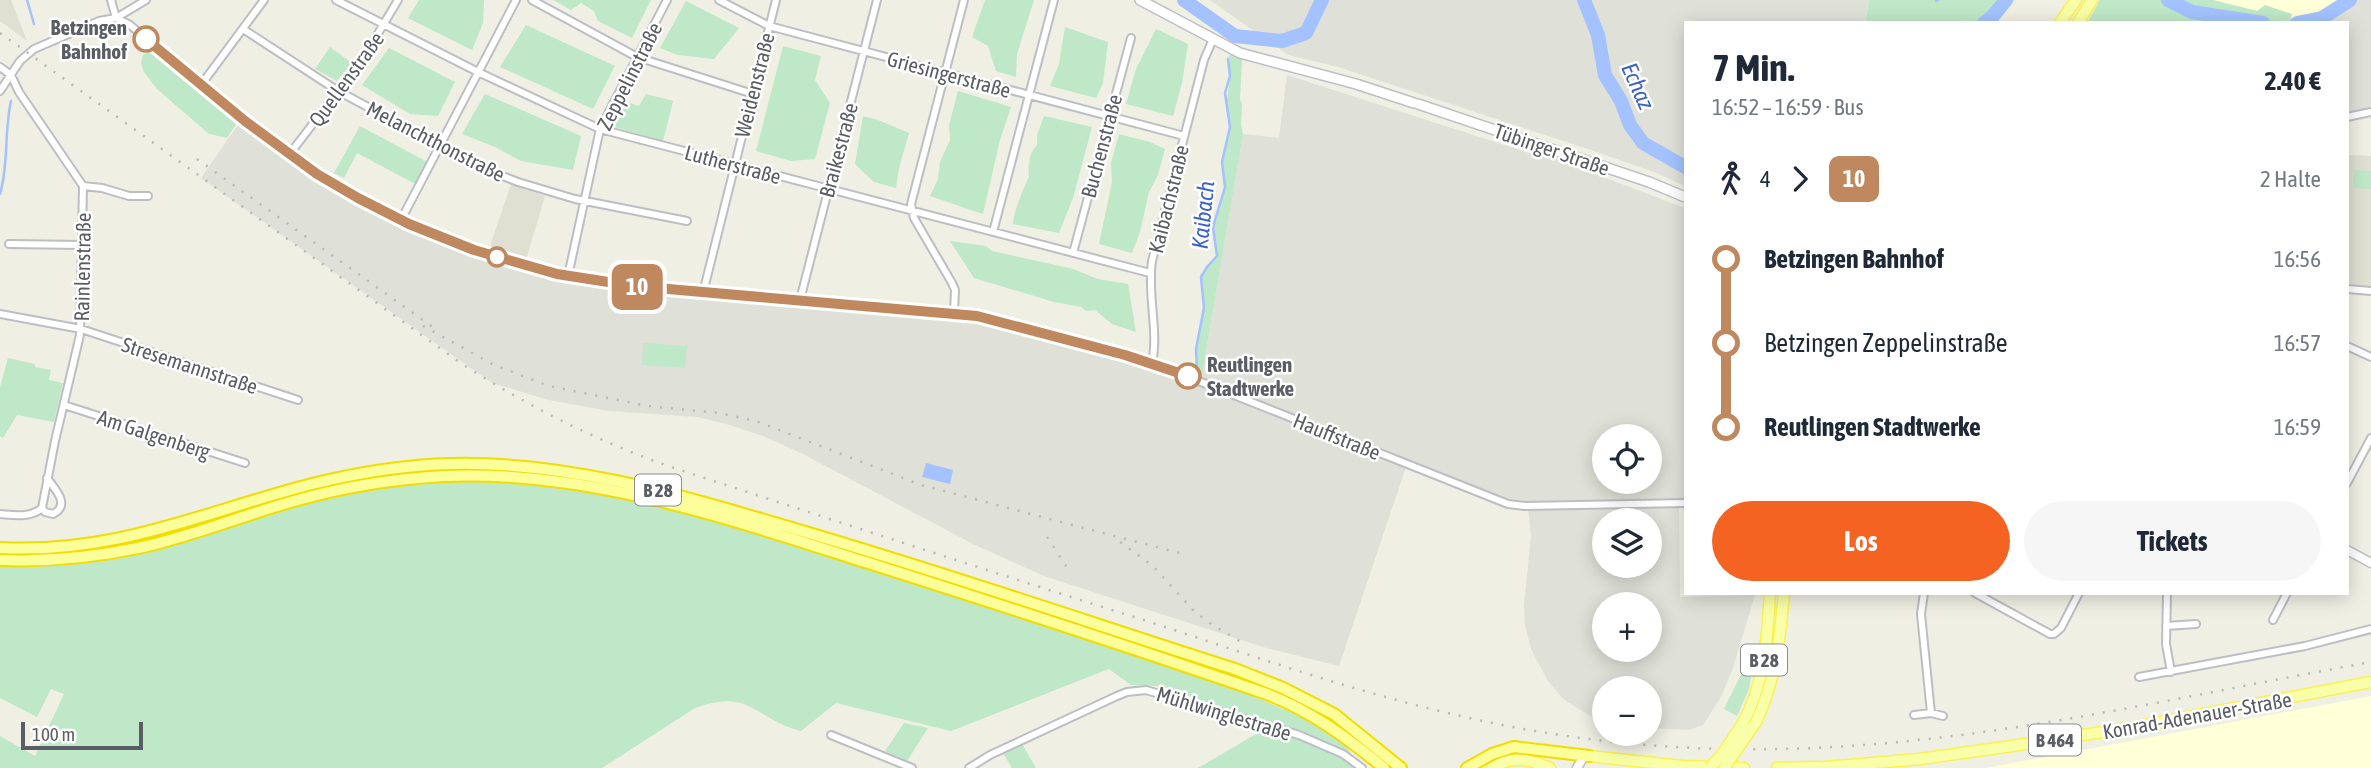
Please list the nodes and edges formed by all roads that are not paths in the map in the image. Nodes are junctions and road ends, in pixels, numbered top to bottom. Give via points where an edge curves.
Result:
1 (111, 0) edge
2 (146, 0) edge
3 (264, 0) edge
4 (337, 0) edge
5 (398, 0) edge
6 (516, 0) edge
7 (531, 0) edge
8 (667, 0) edge
9 (719, 0) edge
10 (776, 0) edge
11 (877, 0) edge
12 (964, 0) edge
13 (1054, 0) edge
14 (1140, 0) edge
15 (2076, 0) edge
16 (2092, 0) edge
17 (117, 18) junction
18 (2061, 21) edge
19 (2079, 21) edge
20 (385, 24) junction
21 (769, 26) junction
22 (243, 29) junction
23 (1131, 38) dead end
24 (1213, 39) junction
25 (863, 52) junction
26 (637, 57) junction
27 (0, 67) edge
28 (478, 72) junction
29 (944, 73) junction
30 (11, 75) junction
31 (201, 85) junction
32 (0, 91) edge
33 (338, 92) junction
34 (752, 94) junction
35 (1029, 95) junction
36 (2371, 112) edge
37 (1109, 116) junction
38 (2349, 117) edge
39 (600, 129) junction
40 (1184, 136) junction
41 (440, 146) junction
42 (289, 155) junction
43 (735, 164) junction
44 (83, 186) junction
45 (828, 189) junction
46 (148, 197) dead end
47 (1684, 197) edge
48 (584, 201) junction
49 (911, 211) junction
50 (401, 220) junction
51 (687, 221) dead end
52 (993, 232) junction
53 (9, 244) dead end
54 (82, 245) junction
55 (1073, 253) junction
56 (1150, 273) junction
57 (568, 276) junction
58 (2349, 289) edge
59 (2371, 291) edge
60 (703, 293) junction
61 (800, 300) junction
62 (0, 314) edge
63 (954, 314) junction
64 (81, 329) junction
65 (2349, 347) edge
66 (2371, 357) edge
67 (1152, 363) junction
68 (298, 400) dead end
69 (64, 404) junction
70 (2371, 439) edge
71 (245, 463) dead end
72 (47, 478) junction
73 (2349, 479) edge
74 (1684, 503) edge
75 (42, 508) junction
76 (0, 514) edge
77 (0, 548) edge
78 (2349, 551) edge
79 (0, 560) edge
80 (2371, 563) edge
81 (1770, 595) edge
82 (1784, 595) edge
83 (1924, 595) edge
84 (1979, 595) edge
85 (2078, 595) edge
86 (2167, 595) edge
87 (2286, 595) edge
88 (2273, 620) dead end
89 (2196, 624) dead end
90 (2166, 626) junction
91 (2371, 629) edge
92 (2171, 672) junction
93 (2139, 677) dead end
94 (2371, 682) edge
95 (1931, 713) junction
96 (1914, 715) dead end
97 (1943, 716) dead end
98 (831, 735) dead end
99 (1586, 756) junction
100 (1387, 764) edge
101 (912, 768) edge
102 (969, 768) edge
103 (1362, 768) edge
104 (1401, 768) edge
105 (1412, 768) edge
106 (1467, 768) edge
107 (1492, 768) edge
108 (1550, 768) edge
109 (1577, 768) edge
110 (1590, 768) edge
111 (1710, 768) edge
112 (1724, 768) edge
113 (1744, 768) edge
114 (1777, 768) edge
115 (1816, 768) edge

1 - 17 street
2 - 17 street
3 - 22 street
4 - 20 street, Lutherstraße
5 - 20 street, Quellenstraße
6 - 28 street
7 - 26 street
8 - 26 street, Zeppelinstraße
9 - 21 street, Griesingerstraße
10 - 21 street, Weidenstraße
11 - 25 street, Braikestraße
12 - 29 street
13 - 35 street
14 - 24 main road, Tübinger Straße
15 - 18 main road
16 - 19 main road
17 - 30 street via 42,44 26,55
17 - 31 street, Hauffstraße
20 - 28 street, Lutherstraße
20 - 33 street, Quellenstraße
21 - 25 street, Griesingerstraße
21 - 34 street, Weidenstraße
22 - 31 street
22 - 33 street, Melanchthonstraße
23 - 37 street, Buchenstraße
24 - 40 street, Kaibachstraße
24 - 47 main road, Tübinger Straße via 1255,58 1416,103
25 - 29 street, Griesingerstraße
25 - 45 street, Braikestraße
26 - 34 street
26 - 39 street, Zeppelinstraße
27 - 30 street
28 - 39 street, Lutherstraße
28 - 41 street
29 - 35 street, Griesingerstraße
29 - 49 street
30 - 32 street
30 - 44 street, Rainlenstraße
31 - 42 street, Hauffstraße
33 - 41 street, Melanchthonstraße
33 - 42 street, Quellenstraße
34 - 43 street, Weidenstraße
35 - 37 street, Griesingerstraße
35 - 52 street
36 - 38 street
37 - 40 street, Griesingerstraße
37 - 55 street, Buchenstraße
39 - 43 street, Lutherstraße
39 - 48 street, Zeppelinstraße
40 - 56 street, Kaibachstraße
41 - 48 street, Melanchthonstraße via 518,182
41 - 50 street
42 - 50 street, Hauffstraße via 344,191
43 - 45 street, Lutherstraße
43 - 60 street, Weidenstraße
44 - 46 street
44 - 54 street, Rainlenstraße
45 - 49 street, Lutherstraße
45 - 61 street, Braikestraße
48 - 51 street, Melanchthonstraße
48 - 57 street, Zeppelinstraße
49 - 52 street, Lutherstraße
49 - 63 street via 952,283
50 - 57 street, Hauffstraße via 474,250
52 - 55 street, Lutherstraße
53 - 54 street
54 - 64 street, Rainlenstraße
55 - 56 street, Lutherstraße
56 - 67 street, Kaibachstraße
57 - 60 street, Hauffstraße
58 - 59 street
60 - 61 street, Hauffstraße
61 - 63 street, Hauffstraße
62 - 64 street, Stresemannstraße
63 - 67 street, Hauffstraße via 999,321
64 - 68 street, Stresemannstraße
64 - 69 street, Rainlenstraße
65 - 66 street
67 - 74 street, Hauffstraße via 1508,504
69 - 71 street, Am Galgenberg
69 - 72 street, Rainlenstraße
70 - 73 street
72 - 75 street, Rainlenstraße
72 - 75 street via 62,506 53,514
75 - 76 street via 27,515
77 - 100 highway, B 28 via 119,540 310,485 389,469 478,464 586,475 689,498 810,533 1235,669 1334,714
78 - 80 street
79 - 100 highway, B 28 via 55,560 121,551 312,496 398,480 474,475 586,486 842,555 1264,693 1320,719
81 - 111 main road, B 28, bridge via 1762,673 1755,696 1743,723
82 - 112 main road, B 28, bridge via 1767,696 1756,722
83 - 95 street via 1921,614
84 - 85 street via 2054,634
86 - 90 street
87 - 88 street
89 - 90 street
90 - 92 street
91 - 92 street
92 - 93 street
94 - 115 main road, Konrad-Adenauer-Straße / B 464 via 2136,727 1920,759
95 - 96 street
95 - 97 street
98 - 101 street
99 - 106 highway via 1514,747
99 - 109 street
99 - 110 street
99 - 113 main road
100 - 104 highway, B 28
100 - 105 highway
102 - 103 street, Mühlwinglestraße via 1117,696 1146,690 1299,735 1343,754
107 - 108 main road via 1512,758
114 - 115 main road, B 464

